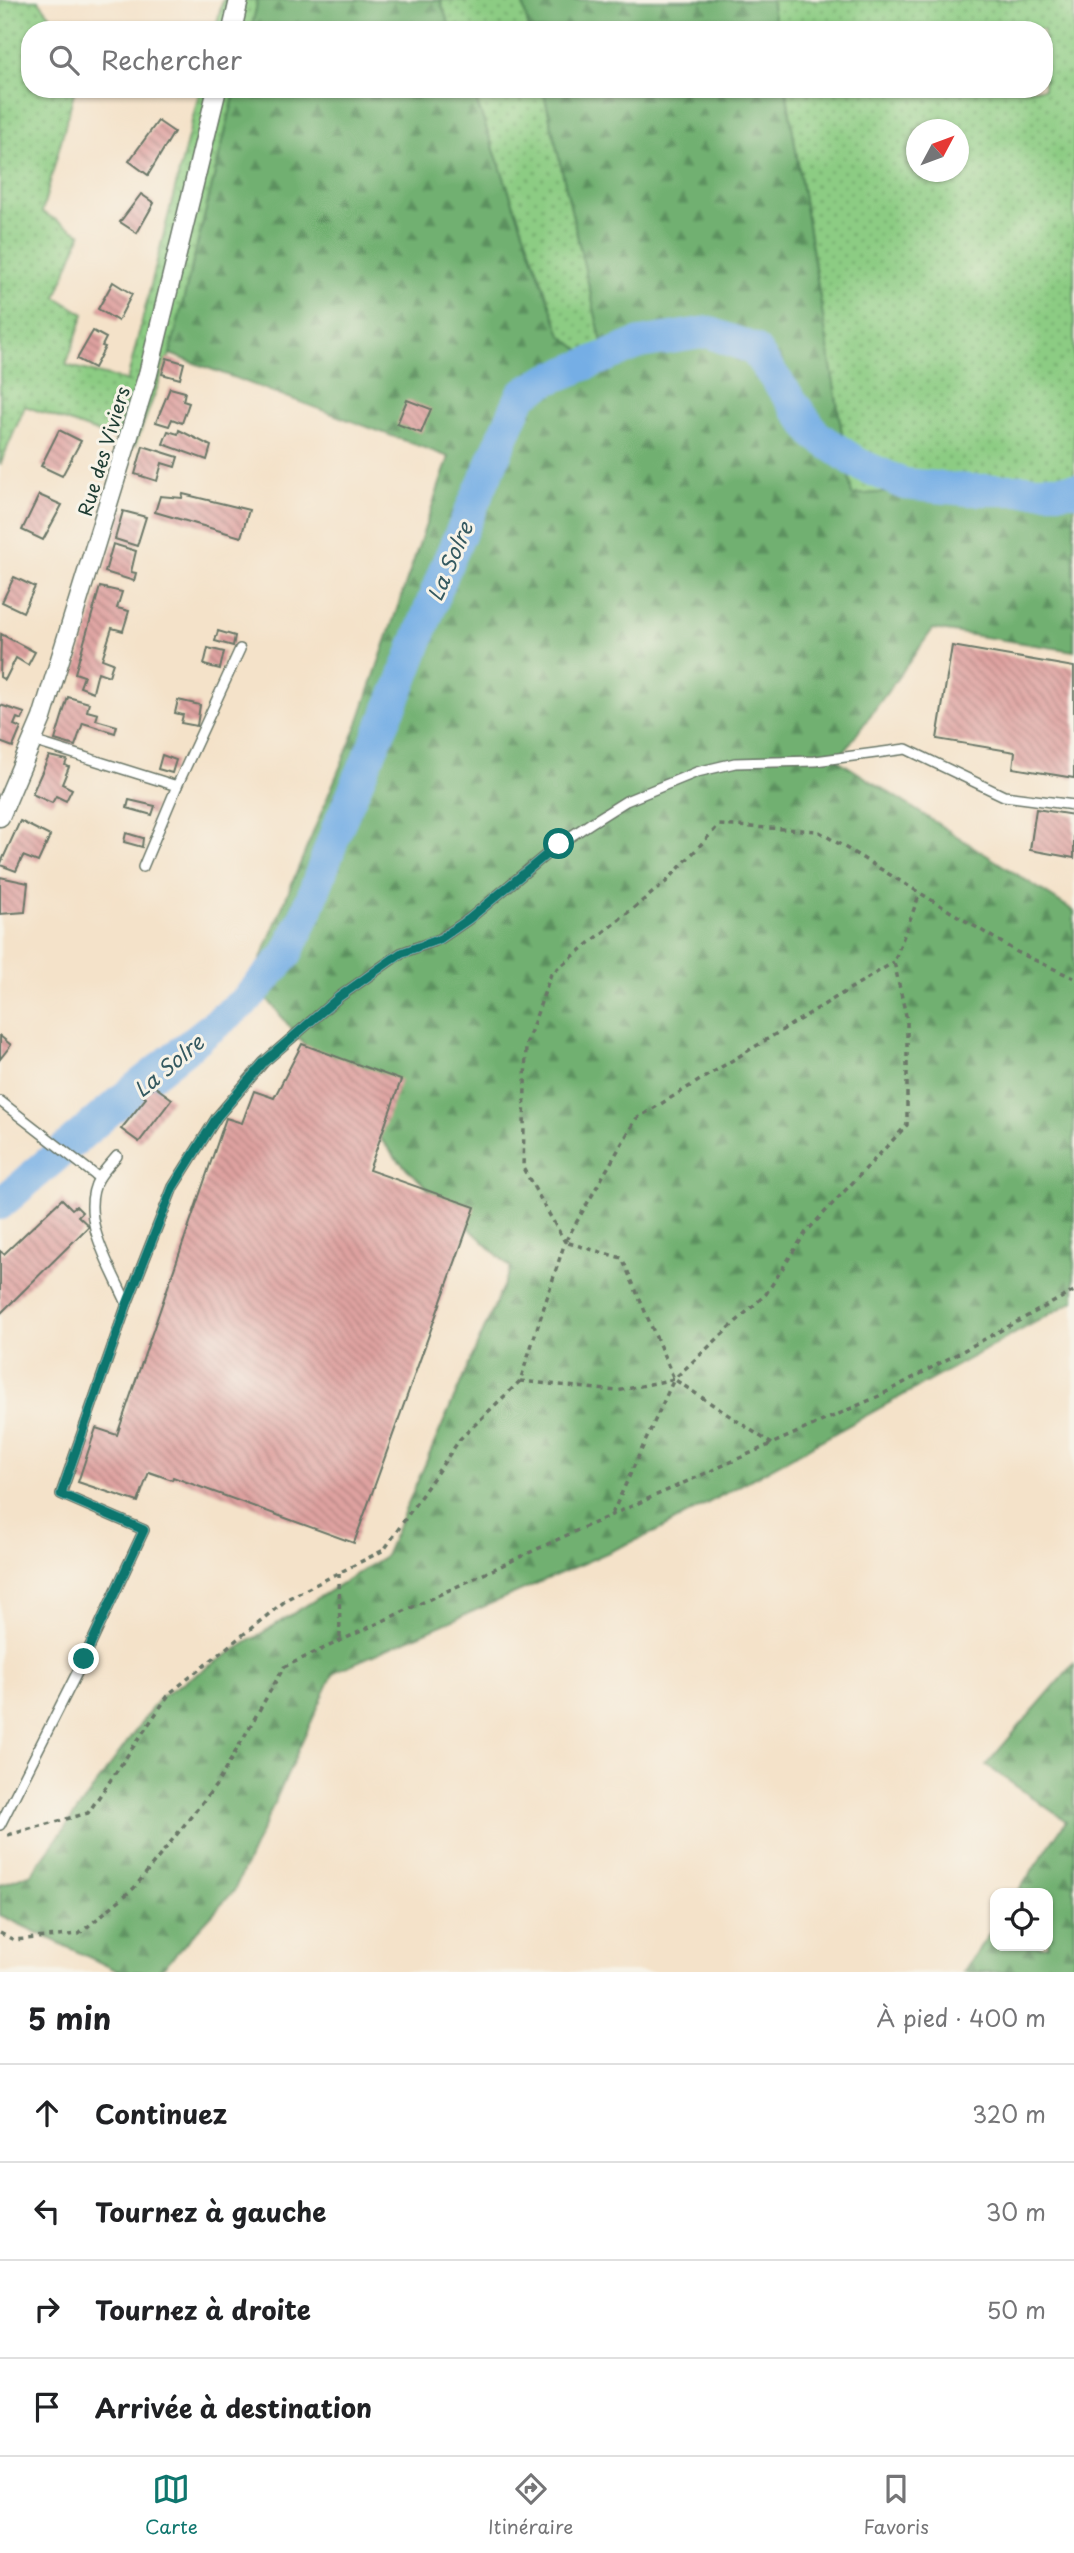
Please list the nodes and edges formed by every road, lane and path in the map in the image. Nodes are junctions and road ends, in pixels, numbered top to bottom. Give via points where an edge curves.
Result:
1 (239, 0) edge
2 (234, 21) edge
3 (215, 98) edge
4 (240, 649) dead end
5 (33, 741) junction
6 (177, 786) junction
7 (1074, 805) edge
8 (0, 817) edge
9 (144, 867) dead end
10 (920, 892) junction
11 (894, 962) junction
12 (1074, 978) edge
13 (0, 1101) edge
14 (117, 1156) dead end
15 (99, 1178) junction
16 (565, 1242) junction
17 (1074, 1291) edge
18 (127, 1304) junction
19 (674, 1379) junction
20 (520, 1381) junction
21 (772, 1444) junction
22 (611, 1515) junction
23 (338, 1573) junction
24 (340, 1641) junction
25 (0, 1825) edge
26 (0, 1838) edge
27 (0, 1933) edge

1 - 2 street
3 - 5 street, Rue des Viviers via 148,374
4 - 6 lane
5 - 6 lane
5 - 8 street, Rue des Viviers
6 - 9 lane
7 - 18 lane via 1004,796 906,749 815,761 735,763 697,772 626,801 559,844 440,939 401,953 373,971 264,1062 192,1152 173,1187
10 - 11 path
10 - 12 path via 1017,952
10 - 16 path via 818,831 719,825 666,882 551,974 526,1045 523,1168
11 - 16 path via 636,1119
11 - 19 path via 907,1020 907,1125 806,1232 766,1294
13 - 15 lane
14 - 15 lane
15 - 18 lane via 92,1204 99,1241
16 - 19 path via 622,1258
16 - 20 path
17 - 21 path via 879,1396
18 - 25 lane via 61,1494 144,1530
19 - 20 path via 617,1391
19 - 21 path
19 - 22 path
20 - 23 path via 460,1439 384,1550
21 - 22 path
22 - 24 path
23 - 24 path
23 - 26 path via 289,1598 170,1693 88,1813
24 - 27 path via 284,1667 217,1784 134,1888 79,1934 14,1940

